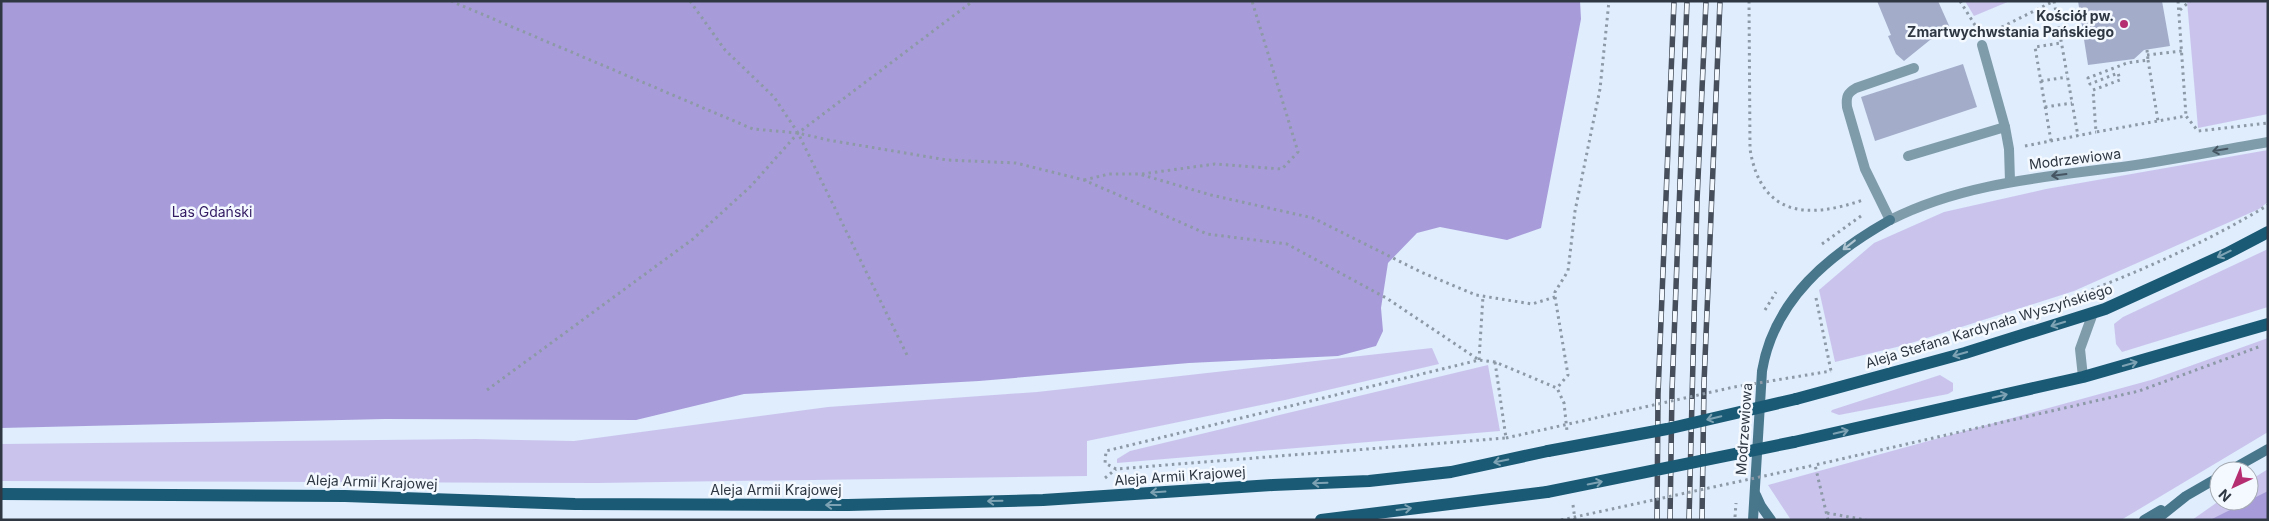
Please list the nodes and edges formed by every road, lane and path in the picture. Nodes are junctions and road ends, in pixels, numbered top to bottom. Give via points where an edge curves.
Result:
1 (451, 1) edge
2 (690, 1) edge
3 (973, 1) edge
4 (1252, 1) edge
5 (1609, 1) edge
6 (1749, 1) edge
7 (1960, 1) edge
8 (2054, 1) edge
9 (2178, 1) edge
10 (2190, 1) edge
11 (2180, 10) junction
12 (2062, 42) junction
13 (1982, 45) dead end
14 (2146, 50) dead end
15 (2182, 51) junction
16 (2147, 55) junction
17 (2148, 60) junction
18 (1914, 68) dead end
19 (2067, 77) junction
20 (2041, 81) junction
21 (2072, 103) junction
22 (2045, 107) junction
23 (2186, 116) junction
24 (2158, 121) junction
25 (2268, 123) edge
26 (2005, 127) junction
27 (798, 133) junction
28 (2078, 136) dead end
29 (2051, 141) dead end
30 (2268, 142) edge
31 (1908, 156) dead end
32 (1139, 174) junction
33 (1084, 180) junction
34 (2010, 181) junction
35 (1878, 195) junction
36 (2268, 206) edge
37 (1890, 220) junction
38 (2268, 232) edge
39 (1483, 296) junction
40 (1555, 297) junction
41 (1816, 298) dead end
42 (2040, 310) dead end
43 (2092, 313) junction
44 (2268, 324) edge
45 (2268, 344) edge
46 (906, 355) dead end
47 (1479, 360) junction
48 (1495, 362) junction
49 (1840, 368) dead end
50 (1831, 371) junction
51 (2083, 377) junction
52 (1557, 388) junction
53 (487, 390) dead end
54 (1565, 412) dead end
55 (1506, 438) junction
56 (2268, 448) edge
57 (1548, 451) joint
58 (2246, 461) edge
59 (1814, 465) junction
60 (2209, 483) edge
61 (1754, 489) junction
62 (1, 494) edge
63 (2186, 496) junction
64 (1827, 513) junction
65 (1321, 520) edge
66 (1561, 520) edge
67 (1754, 520) edge
68 (1771, 520) edge
69 (1828, 520) edge
70 (1866, 520) edge
71 (2144, 520) edge
72 (2156, 520) edge

1 - 27 path via 753,129
2 - 27 path via 725,50 774,97
3 - 27 path
4 - 32 path via 1298,152 1282,169 1215,164
5 - 40 path via 1600,88 1575,211 1568,271
6 - 35 path via 1750,149 1753,168 1762,185 1774,199 1790,208 1809,211
7 - 8 path via 1982,37
8 - 12 path
9 - 11 path
10 - 11 path
11 - 15 path
12 - 19 path
12 - 20 path via 2035,47
13 - 26 street
14 - 16 path
15 - 16 path
15 - 23 path
16 - 17 path
17 - 24 path
17 - 24 path via 2127,63 2088,78 2090,84 2118,73 2120,80 2093,90 2096,132
18 - 35 street via 1856,88 1846,98 1865,169
19 - 20 path
19 - 21 path
20 - 22 path
21 - 22 path
21 - 28 path
22 - 29 path
23 - 24 path
23 - 25 path via 2198,131
26 - 31 street
26 - 34 street
27 - 33 path via 947,160 1016,163
27 - 46 path
27 - 53 path via 751,186 693,239
30 -> 34 street, Modrzewiowa
32 - 33 path via 1109,174
32 - 39 path via 1211,195 1313,218 1421,272
33 - 47 path via 1207,234 1287,244 1388,299
34 - 37 street, Modrzewiowa via 1928,203
35 - 37 street
36 - 42 path via 2230,228 2113,282
37 -> 61 street, Modrzewiowa via 1854,241 1816,272 1775,327 1765,352 1762,371
38 -> 43 main road, Aleja Stefana Kardynała Wyszyńskiego
39 - 40 path via 1532,304
39 - 47 path
40 - 52 path via 1568,375
41 - 50 path
43 - 51 street via 2080,349
43 -> 57 main road, Aleja Stefana Kardynała Wyszyńskiego, bridge via 1965,353 1796,399 1668,429
51 -> 44 main road
45 - 59 path via 2139,391
47 - 48 path
47 - 55 path via 1106,452 1105,463 1116,469
48 - 52 path
48 - 55 path
49 - 50 path
50 - 55 path, bridge via 1734,387
65 -> 51 main road, bridge via 1547,492 1794,442
52 - 54 path
56 - 58 street
57 -> 62 main road, Aleja Armii Krajowej via 1451,472 1369,481 1043,500 848,505 575,504 345,496
59 - 64 path
59 - 66 path, bridge
60 - 63 street
61 - 67 street, Modrzewiowa
61 - 68 street, Modrzewiowa
63 - 71 street
63 - 72 street
64 - 69 path
64 - 70 path

